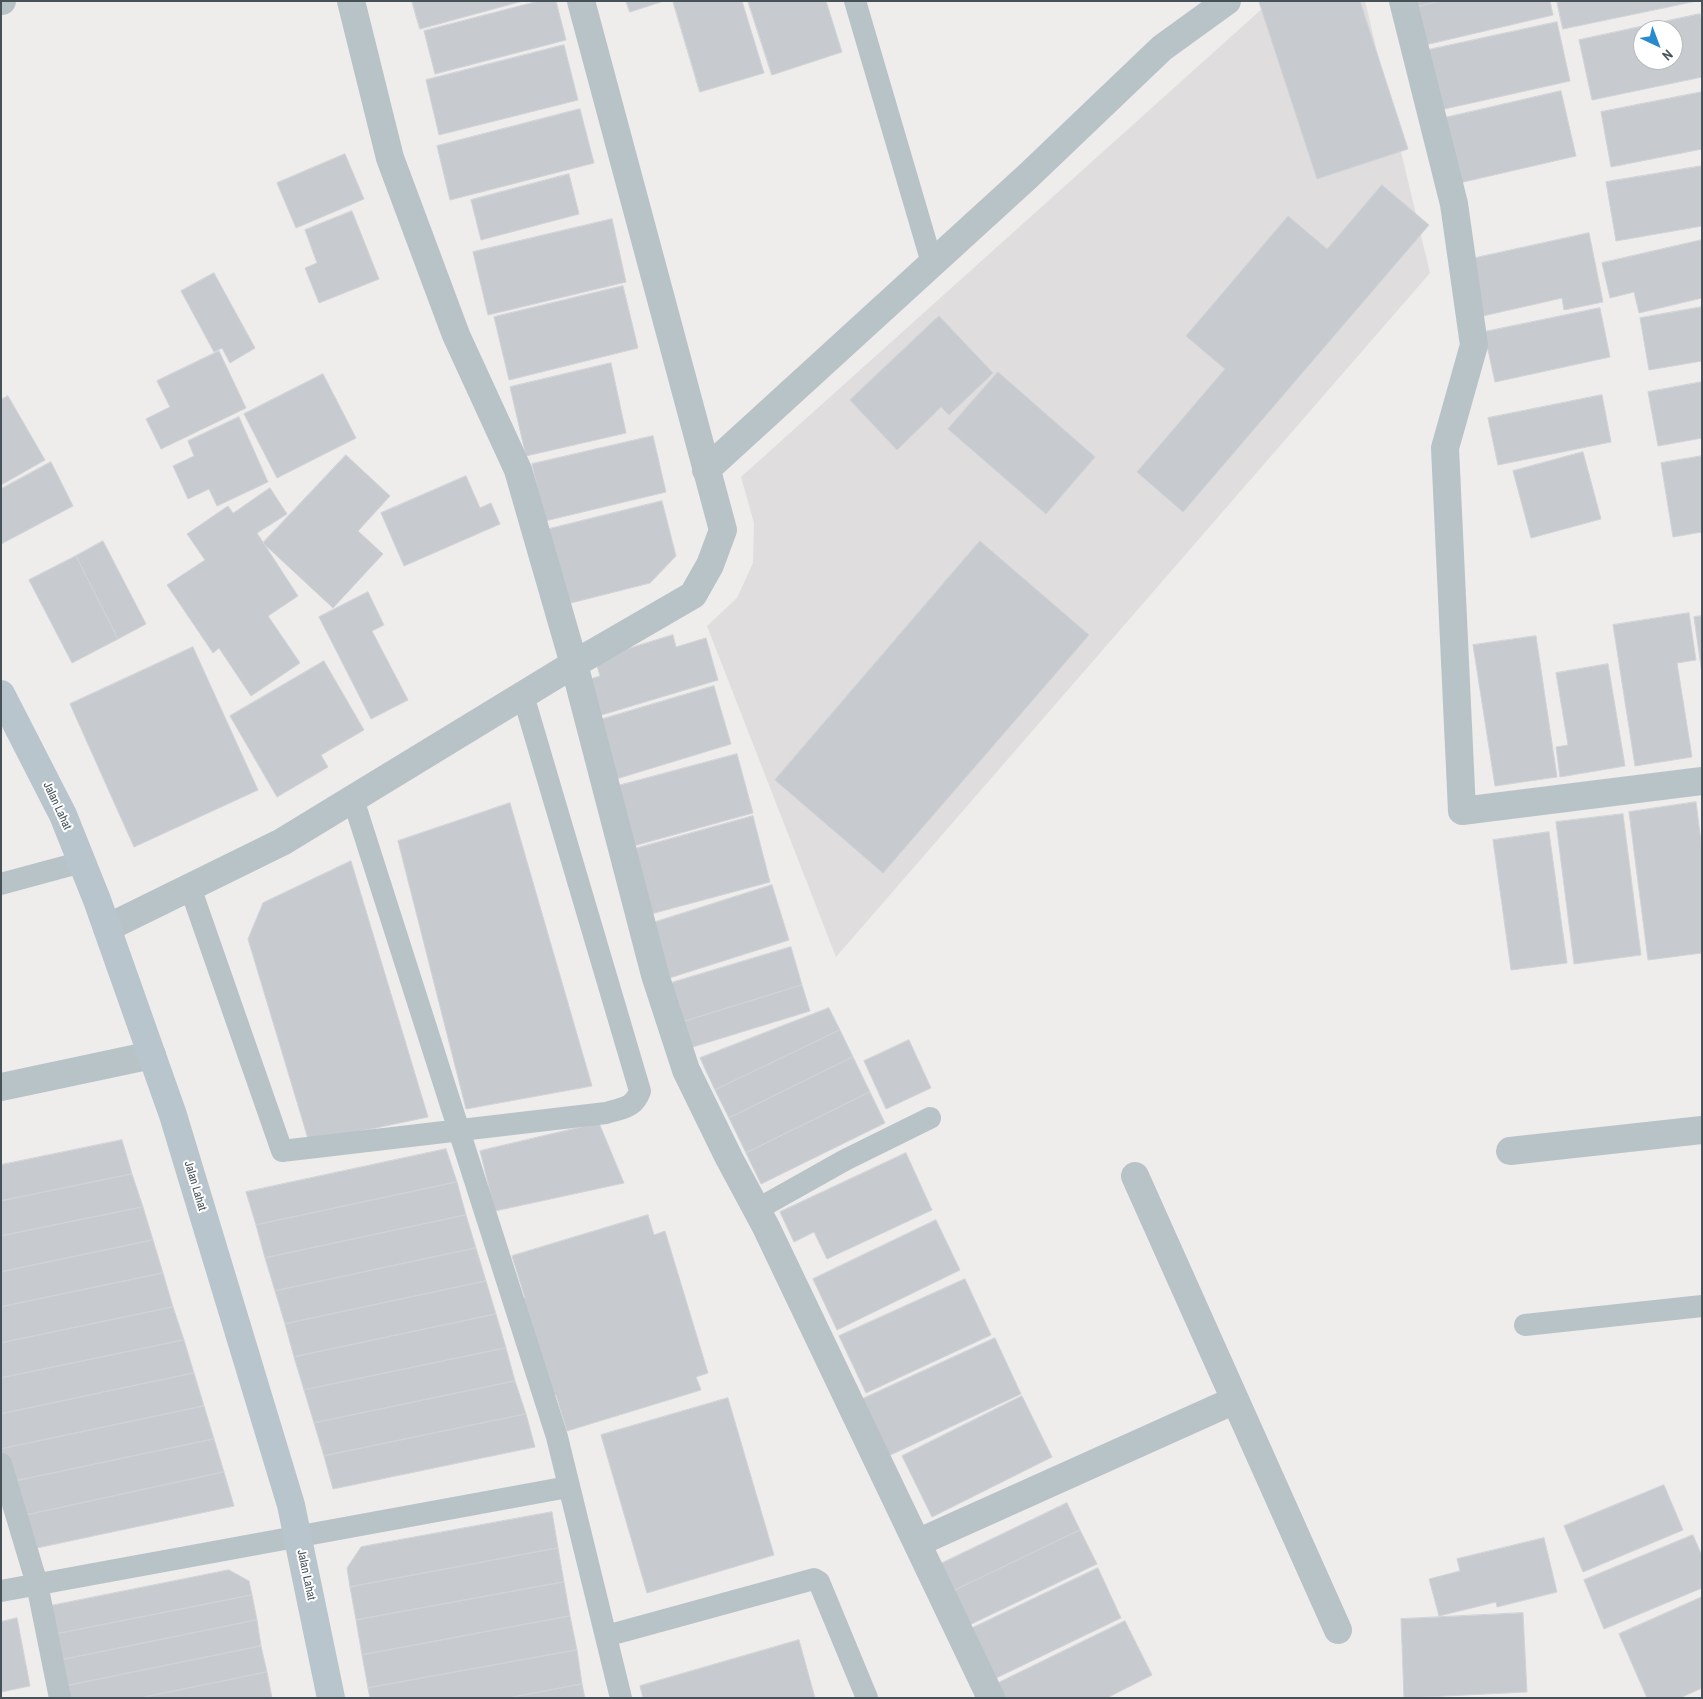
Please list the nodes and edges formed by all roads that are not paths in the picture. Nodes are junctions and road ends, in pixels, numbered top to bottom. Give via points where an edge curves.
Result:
1 (351, 1) edge
2 (580, 1) edge
3 (855, 1) edge
4 (1227, 1) edge
5 (1403, 1) edge
6 (1201, 10) edge
7 (932, 263) junction
8 (706, 470) junction
9 (574, 664) junction
10 (1, 694) edge
11 (523, 695) junction
12 (1702, 781) edge
13 (353, 799) junction
14 (82, 862) junction
15 (1, 884) edge
16 (190, 887) junction
17 (107, 928) junction
18 (152, 1054) junction
19 (1, 1087) edge
20 (930, 1118) dead end
21 (1702, 1130) edge
22 (459, 1131) junction
23 (1510, 1151) dead end
24 (1135, 1176) dead end
25 (756, 1210) junction
26 (1702, 1306) edge
27 (1525, 1325) dead end
28 (1235, 1400) junction
29 (1, 1464) edge
30 (568, 1487) junction
31 (298, 1536) junction
32 (917, 1543) junction
33 (37, 1584) junction
34 (1, 1590) edge
35 (1338, 1630) dead end
36 (606, 1636) junction
37 (60, 1698) edge
38 (330, 1698) edge
39 (621, 1698) edge
40 (868, 1698) edge
41 (991, 1698) edge

1 - 9 street via 390,158 456,335 518,470
2 - 8 street
3 - 7 lane
4 - 6 street
5 - 12 street via 1454,204 1474,345 1445,448 1462,811
6 - 7 street
7 - 8 street
8 - 9 street via 723,530 710,565 693,595
9 - 11 street
9 - 25 street via 667,1015 686,1070
10 - 14 main road, Jalan Lahat via 63,815
11 - 13 street
11 - 22 lane via 640,1091 632,1105 606,1113
13 - 16 street via 282,842
13 - 22 lane
14 - 15 lane
14 - 17 main road, Jalan Lahat
16 - 17 street
16 - 22 lane via 282,1151
17 - 18 main road, Jalan Lahat
18 - 19 street
18 - 31 main road, Jalan Lahat via 291,1504
20 - 25 lane via 845,1160
21 - 23 street
22 - 30 lane via 556,1438
24 - 28 street
25 - 32 street
26 - 27 lane
28 - 32 street
28 - 35 street
29 - 33 lane
30 - 31 lane
30 - 36 lane
31 - 33 lane
31 - 38 main road, Jalan Lahat
32 - 41 street
33 - 34 lane
33 - 37 lane
36 - 39 lane
36 - 40 lane via 814,1579 819,1582

